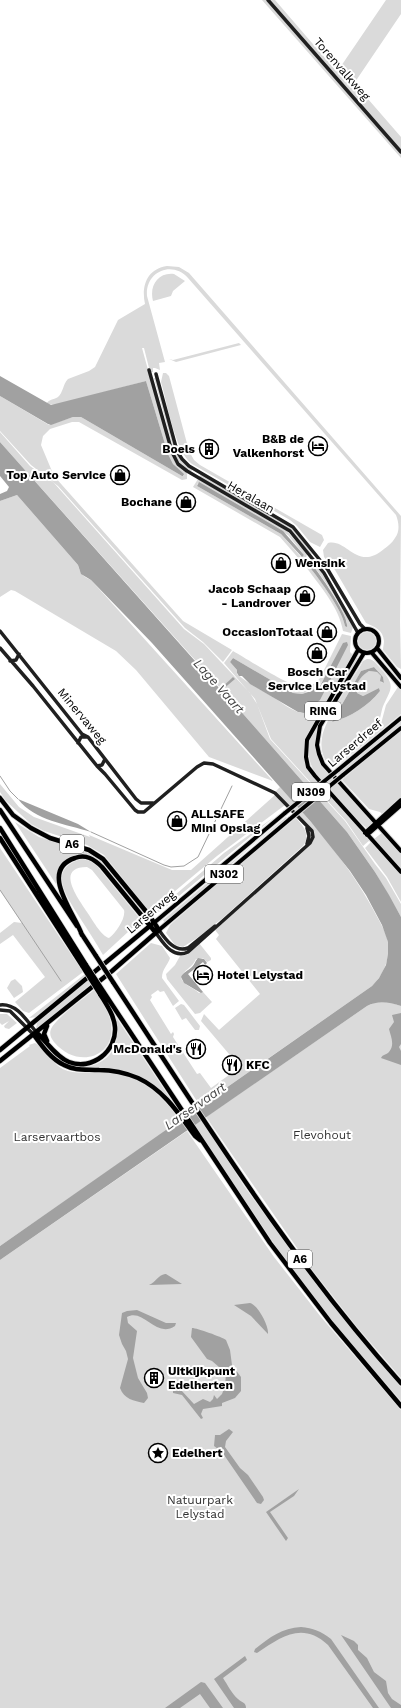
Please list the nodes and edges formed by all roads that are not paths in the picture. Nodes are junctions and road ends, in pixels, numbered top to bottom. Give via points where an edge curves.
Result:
1 (268, 0) edge
2 (401, 152) edge
3 (154, 368) dead end
4 (149, 370) dead end
5 (156, 374) junction
6 (150, 375) junction
7 (365, 629) junction
8 (0, 632) edge
9 (358, 633) junction
10 (0, 648) edge
11 (377, 648) junction
12 (358, 650) junction
13 (364, 653) junction
14 (372, 653) junction
15 (19, 654) junction
16 (10, 661) junction
17 (401, 678) edge
18 (401, 687) edge
19 (401, 718) edge
20 (401, 728) edge
21 (88, 737) junction
22 (78, 743) junction
23 (105, 759) junction
24 (97, 766) junction
25 (0, 798) edge
26 (401, 800) edge
27 (154, 802) junction
28 (401, 805) edge
29 (0, 810) edge
30 (285, 814) joint
31 (371, 817) junction
32 (384, 818) junction
33 (290, 819) joint
34 (377, 824) junction
35 (0, 828) edge
36 (384, 831) junction
37 (366, 834) junction
38 (0, 838) edge
39 (401, 851) edge
40 (401, 872) edge
41 (155, 922) junction
42 (150, 926) junction
43 (158, 932) junction
44 (82, 935) junction
45 (84, 966) junction
46 (102, 992) junction
47 (0, 1005) edge
48 (0, 1010) edge
49 (47, 1024) junction
50 (28, 1027) junction
51 (35, 1034) junction
52 (25, 1042) junction
53 (39, 1042) junction
54 (51, 1047) junction
55 (0, 1050) edge
56 (0, 1061) edge
57 (179, 1110) junction
58 (401, 1383) edge
59 (401, 1406) edge

1 - 2 street, Torenvalkweg
3 - 5 street, Heralaan
4 - 6 street, Heralaan
5 - 6 street
5 - 7 street, Heralaan via 176,448 182,459 194,470 294,527 328,570
6 - 9 street, Heralaan via 171,450 178,464 290,531 324,574
7 - 9 main road
7 - 11 main road via 377,634 380,642
8 - 15 street, Minervaweg
9 - 12 main road, RING via 355,641
10 - 16 street, Minervaweg
11 - 14 main road
11 - 17 main road
12 - 13 main road
12 - 37 main road, RING via 309,736 306,757 313,774
13 - 14 main road
13 - 31 main road, RING via 320,726 317,745 326,767
14 - 18 main road
15 - 16 street via 16,660
15 - 21 street, Minervaweg
16 - 22 street, Minervaweg
19 - 30 main road, Larserdreef / N309, bridge
20 - 33 main road, Larserdreef / N309, bridge
21 - 22 street via 81,737
21 - 23 street, Minervaweg
22 - 24 street, Minervaweg
23 - 24 street via 102,765
23 - 27 street, Minervaweg via 136,799 141,803
24 - 27 street, Minervaweg via 134,810 144,812
25 - 41 highway, A6 via 13,815 30,828 96,854 118,876
26 - 32 main road
27 - 43 street, Minervaweg via 197,767 204,763 213,764 275,793 307,827 308,834 307,844 188,952 182,954 170,950
28 - 32 main road
29 - 44 highway, A6
30 - 41 main road, Larserweg / N302
31 - 32 main road
31 - 34 main road, RING
32 - 34 main road
32 - 36 main road
33 - 43 main road, Larserweg / N302
34 - 36 main road, RING
34 - 37 main road
35 - 45 highway, A6
36 - 39 main road, RING
37 - 40 main road, RING
38 - 45 highway, A6
41 - 42 highway, Larserweg / N302
41 - 43 highway
42 - 43 highway
42 - 44 highway, A6 via 98,863 89,858 78,857 64,864 58,879 61,892 78,922
42 - 50 highway, Larserweg / N302
43 - 49 highway, Larserweg / N302
44 - 58 highway, A6, bridge via 208,1127 296,1253 351,1325
45 - 46 highway, A6, bridge
46 - 54 highway, A6 via 116,1028 107,1053 92,1062 79,1064 65,1060
46 - 57 highway, A6
47 - 50 street via 13,1006
48 - 50 street via 10,1011
49 - 51 highway, Larserweg / N302
49 - 54 highway via 44,1034
50 - 51 street
50 - 55 highway, Larserweg / N302
51 - 52 highway, Larserweg / N302
51 - 53 highway, A6
51 - 54 highway, A6
52 - 53 highway
52 - 56 highway, Larserweg / N302
53 - 57 highway, A6 via 53,1058 67,1067 114,1071 138,1078 162,1094
57 - 59 highway, A6 via 295,1277

